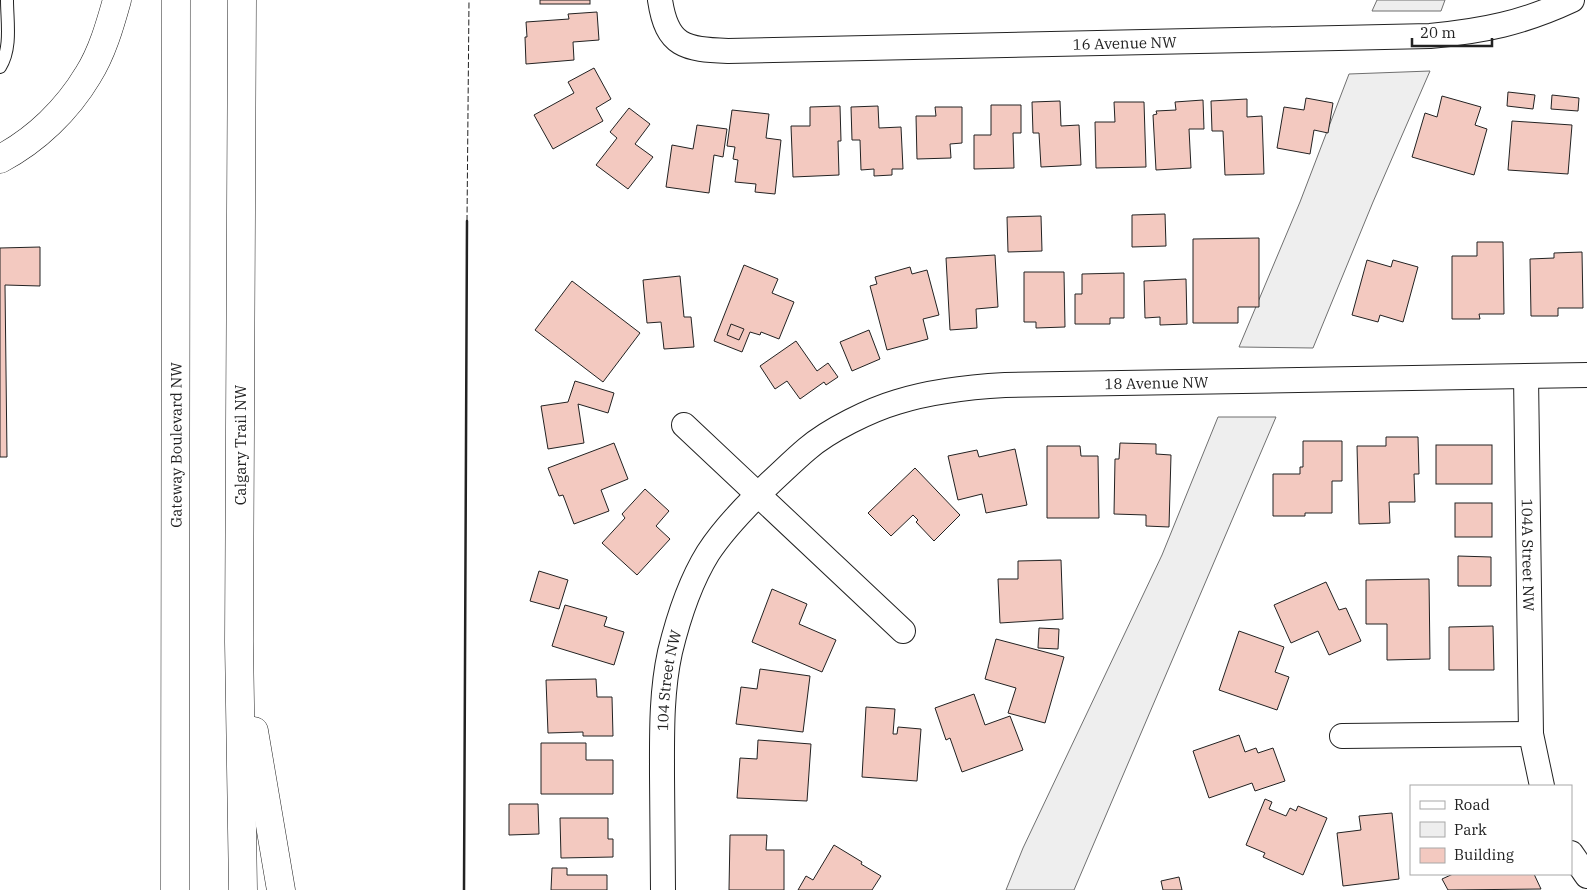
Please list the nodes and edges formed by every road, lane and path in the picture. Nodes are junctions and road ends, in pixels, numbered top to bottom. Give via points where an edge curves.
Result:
1 (7, 0) edge
2 (117, 0) edge
3 (176, 0) edge
4 (242, 0) edge
5 (660, 0) edge
6 (1572, 0) edge
7 (0, 66) edge
8 (0, 159) edge
9 (1587, 375) edge
10 (1526, 376) junction
11 (684, 425) dead end
12 (757, 495) junction
13 (903, 631) dead end
14 (239, 642) junction
15 (1531, 734) junction
16 (1342, 736) dead end
17 (1542, 785) edge
18 (1572, 854) edge
19 (1587, 876) edge
20 (175, 890) edge
21 (242, 890) edge
22 (281, 890) edge
23 (663, 890) edge

1 - 7 lane via 8,46
2 - 8 highway via 89,74 71,100 34,138
3 - 20 highway, Gateway Boulevard NW
4 - 14 highway, Calgary Trail NW
5 - 6 street, 16 Avenue NW via 662,14 673,38 688,47 728,51 1430,36 1475,32 1542,14
9 - 10 street, 18 Avenue NW
10 - 12 street, 18 Avenue NW via 974,387 897,402 866,414 808,448
10 - 15 street, 104A Street NW
11 - 12 street
12 - 13 street
12 - 23 street, 104 Street NW via 726,528 708,554 693,582 670,652 663,715
14 - 21 highway, Calgary Trail NW
14 - 22 highway
15 - 16 street
15 - 17 street, 104A Street NW
18 - 19 street

